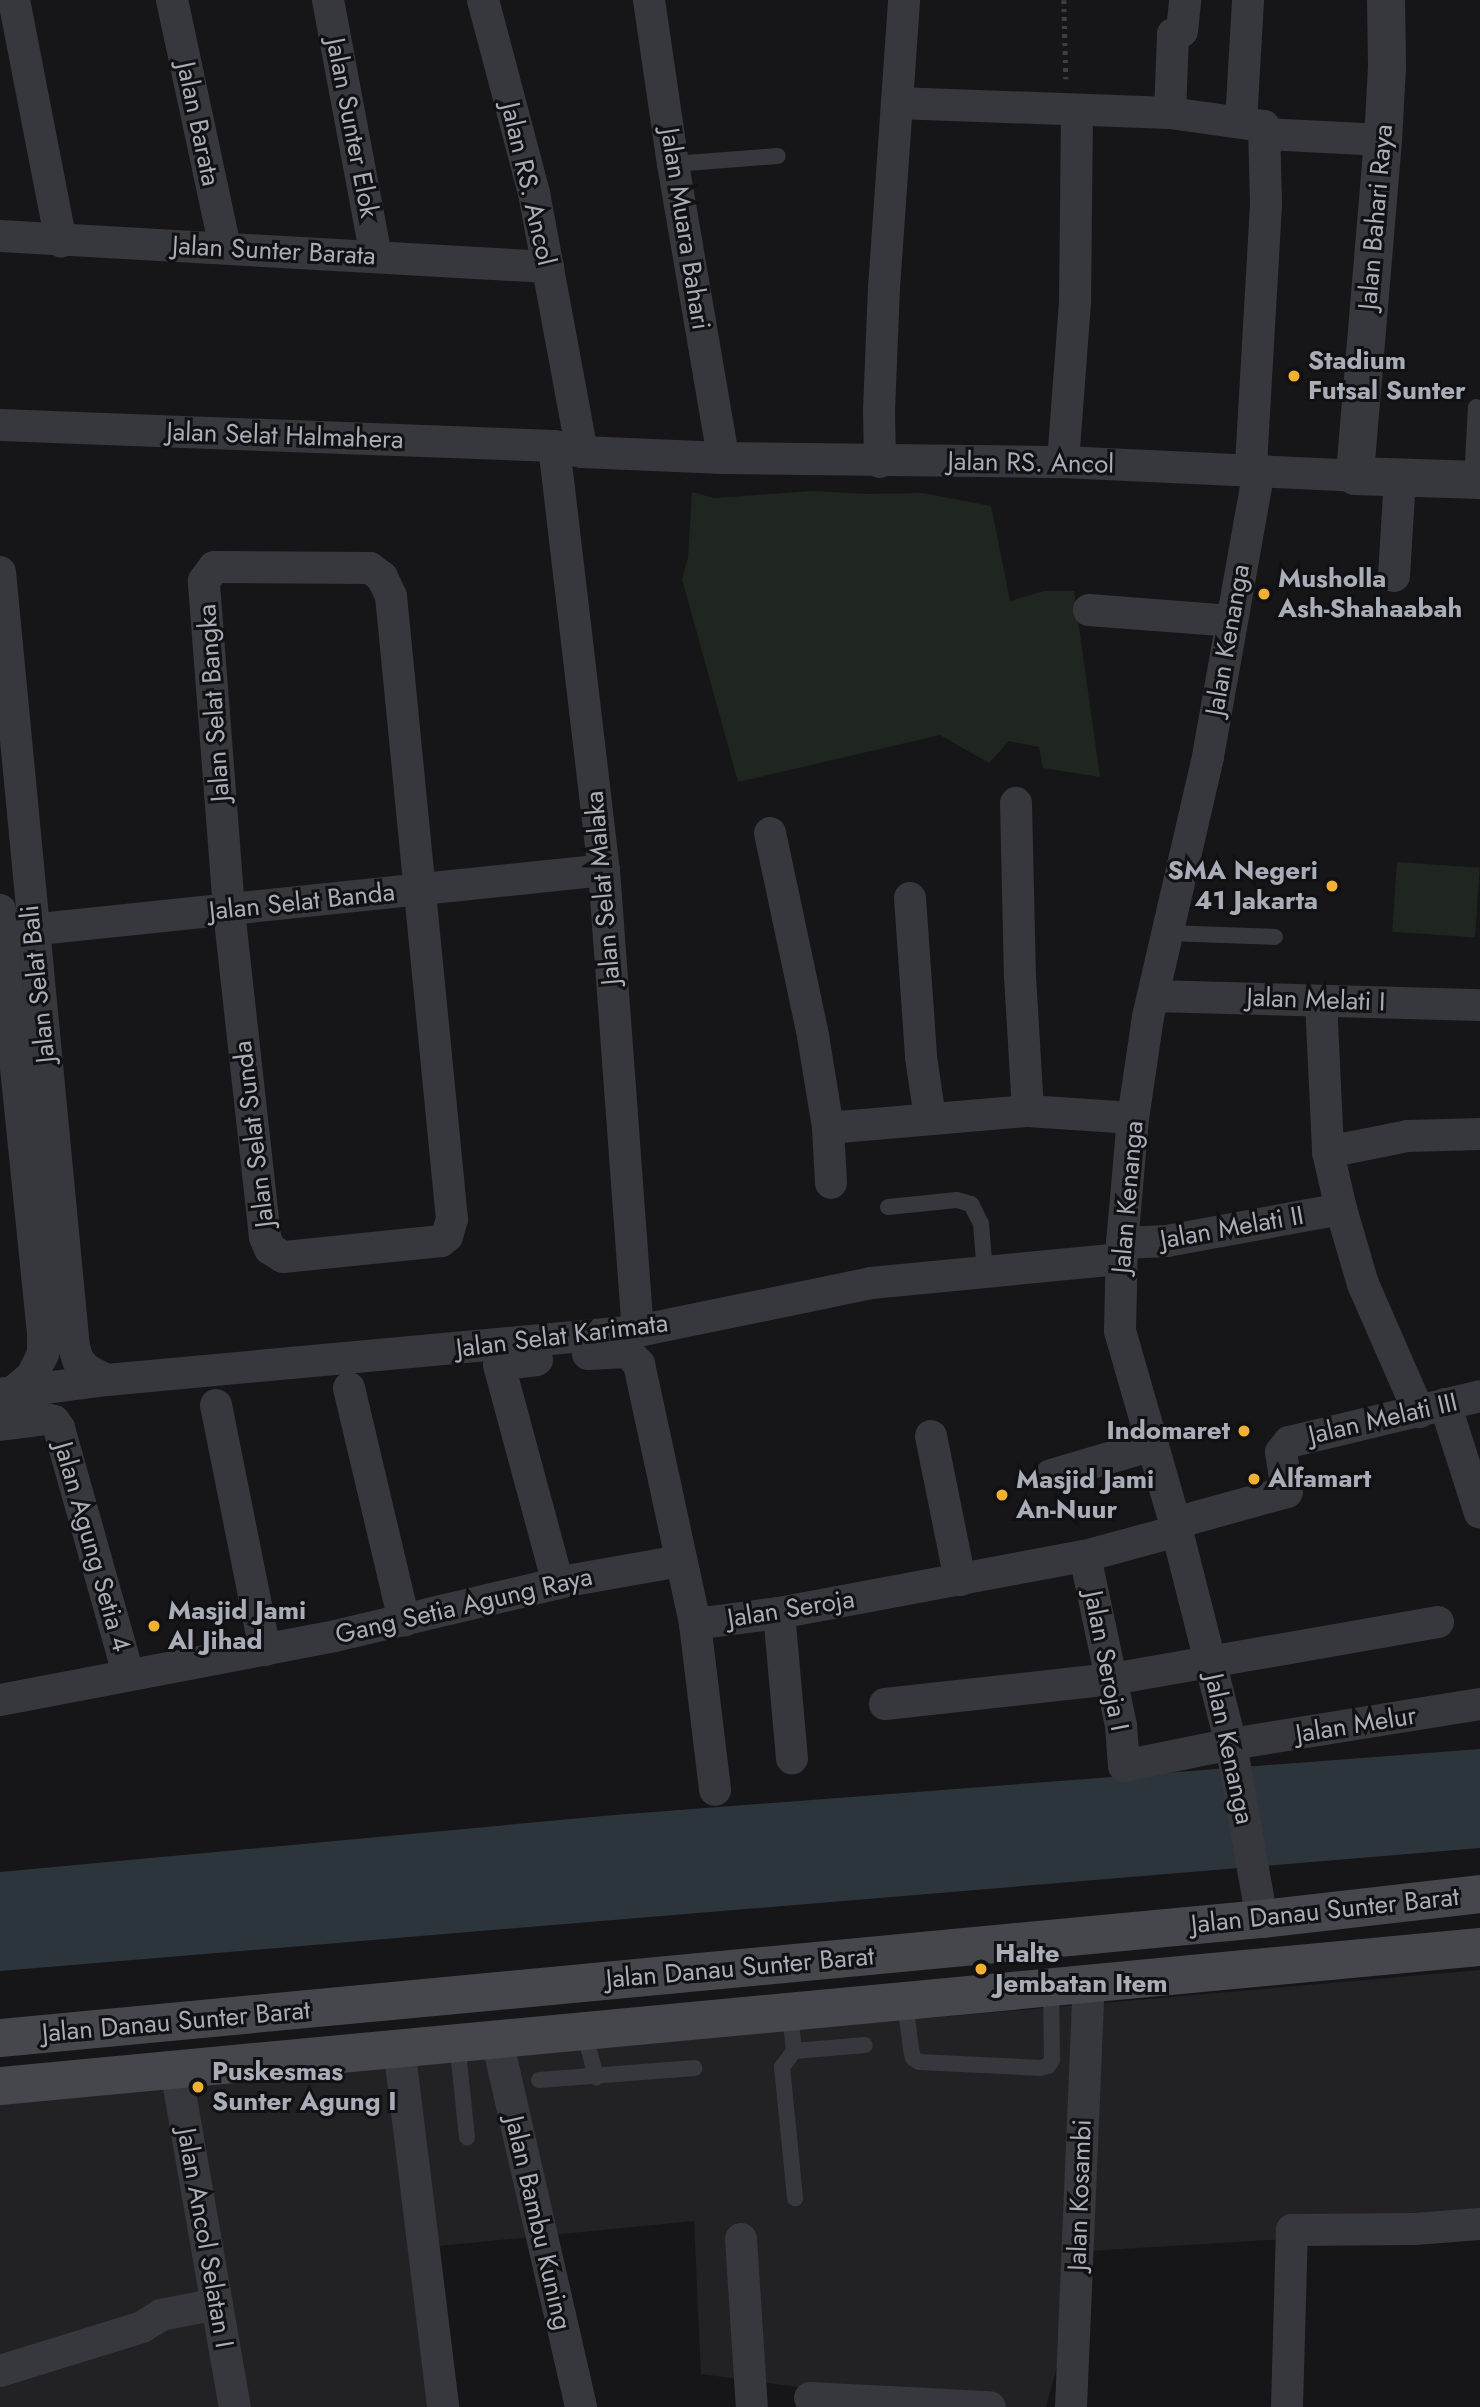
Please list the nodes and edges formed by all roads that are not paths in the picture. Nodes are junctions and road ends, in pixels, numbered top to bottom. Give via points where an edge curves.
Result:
1 (14, 0) edge
2 (172, 0) edge
3 (328, 0) edge
4 (482, 0) edge
5 (649, 0) edge
6 (904, 0) edge
7 (1185, 0) edge
8 (1248, 0) edge
9 (1386, 0) edge
10 (897, 103) junction
11 (1071, 111) junction
12 (1170, 113) junction
13 (1253, 128) junction
14 (1383, 140) junction
15 (778, 156) dead end
16 (673, 164) junction
17 (0, 236) edge
18 (61, 241) junction
19 (225, 248) junction
20 (376, 256) junction
21 (548, 267) junction
22 (1476, 407) dead end
23 (0, 425) edge
24 (569, 449) junction
25 (723, 458) junction
26 (880, 462) junction
27 (1063, 462) junction
28 (1255, 469) junction
29 (1355, 476) junction
30 (1400, 478) junction
31 (1476, 480) edge
32 (0, 572) edge
33 (1394, 576) dead end
34 (1089, 610) dead end
35 (1230, 621) junction
36 (1016, 803) dead end
37 (769, 833) dead end
38 (604, 870) junction
39 (421, 889) junction
40 (910, 898) dead end
41 (229, 909) junction
42 (9, 926) edge
43 (1167, 933) junction
44 (1275, 937) dead end
45 (1153, 996) junction
46 (1321, 1001) junction
47 (1480, 1005) edge
48 (1028, 1111) junction
49 (930, 1118) junction
50 (1133, 1118) junction
51 (828, 1128) junction
52 (1480, 1134) edge
53 (1328, 1152) junction
54 (831, 1183) dead end
55 (888, 1207) dead end
56 (1341, 1209) junction
57 (1121, 1251) junction
58 (985, 1273) junction
59 (626, 1341) junction
60 (107, 1380) junction
61 (349, 1388) dead end
62 (6, 1393) edge
63 (1480, 1396) edge
64 (216, 1405) dead end
65 (1432, 1408) junction
66 (0, 1425) edge
67 (931, 1436) dead end
68 (1153, 1445) junction
69 (1051, 1475) dead end
70 (1480, 1513) edge
71 (1176, 1527) junction
72 (1085, 1556) junction
73 (680, 1561) junction
74 (960, 1580) junction
75 (558, 1583) junction
76 (779, 1613) junction
77 (404, 1621) junction
78 (1438, 1622) dead end
79 (695, 1624) junction
80 (265, 1650) junction
81 (1210, 1661) junction
82 (128, 1674) junction
83 (1112, 1679) junction
84 (0, 1700) edge
85 (885, 1704) dead end
86 (1480, 1704) edge
87 (1233, 1754) junction
88 (792, 1758) dead end
89 (1124, 1766) joint
90 (715, 1790) dead end
91 (1480, 1894) edge
92 (1259, 1903) junction
93 (1480, 1947) edge
94 (1088, 1984) junction
95 (1051, 1987) junction
96 (905, 2002) junction
97 (790, 2013) junction
98 (583, 2031) junction
99 (0, 2038) edge
100 (497, 2039) junction
101 (457, 2042) junction
102 (865, 2045) dead end
103 (399, 2047) junction
104 (793, 2052) junction
105 (695, 2068) dead end
106 (176, 2070) junction
107 (596, 2077) junction
108 (539, 2080) dead end
109 (0, 2086) edge
110 (467, 2137) dead end
111 (795, 2198) dead end
112 (1480, 2224) edge
113 (741, 2239) dead end
114 (217, 2304) junction
115 (0, 2371) edge
116 (810, 2398) dead end
117 (234, 2407) edge
118 (443, 2407) edge
119 (581, 2407) edge
120 (752, 2407) edge
121 (990, 2407) edge
122 (1071, 2407) edge
123 (1287, 2407) edge

1 - 18 street
2 - 19 street, Jalan Barata
3 - 20 street, Jalan Sunter Elok
4 - 21 street, Jalan RS. Ancol via 534,193
5 - 16 street, Jalan Muara Bahari
6 - 10 street
7 - 12 street via 1182,31 1172,34
8 - 13 street, Jalan Kenanga
9 - 14 street, Jalan Bahari Raya
10 - 11 street
10 - 26 street via 878,411
11 - 12 street
11 - 27 street via 1076,304
12 - 13 street
13 - 14 street
13 - 28 street, Jalan Kenanga via 1266,205
14 - 29 street, Jalan Bahari Raya
15 - 16 lane
16 - 25 street, Jalan Muara Bahari
17 - 18 street, Jalan Sunter Barata
18 - 19 street, Jalan Sunter Barata
19 - 20 street, Jalan Sunter Barata
20 - 21 street, Jalan Sunter Barata
21 - 24 street, Jalan RS. Ancol
22 - 31 lane
23 - 24 street, Jalan Selat Halmahera
24 - 25 street, Jalan RS. Ancol
24 - 38 street, Jalan Selat Malaka
25 - 26 street, Jalan RS. Ancol
26 - 27 street, Jalan RS. Ancol
27 - 28 street, Jalan RS. Ancol
28 - 29 street, Jalan RS. Ancol
28 - 35 street, Jalan Kenanga
29 - 30 street, Jalan RS. Ancol
30 - 31 street, Jalan RS. Ancol
30 - 33 street
32 - 42 street, Jalan Selat Bali
34 - 35 street
35 - 43 street, Jalan Kenanga via 1208,757
36 - 48 street
37 - 51 street
38 - 39 street, Jalan Selat Banda
38 - 59 street, Jalan Selat Malaka
39 - 41 street, Jalan Selat Banda
39 - 41 street, Jalan Selat Bangka via 391,596 382,577 370,568 214,567 204,581
39 - 41 street, Jalan Selat Sunda via 452,1219 441,1241 283,1257 270,1249 265,1237
40 - 49 street
41 - 42 street, Jalan Selat Banda
42 - 60 street, Jalan Selat Bali via 74,1347 87,1370
42 - 62 street, Jalan Selat Bali via 43,1354 32,1376
43 - 44 lane
43 - 45 street, Jalan Kenanga
45 - 46 street, Jalan Melati I
45 - 50 street, Jalan Kenanga
46 - 47 street, Jalan Melati I
46 - 53 street
48 - 49 street
48 - 50 street
49 - 51 street
50 - 57 street, Jalan Kenanga
51 - 54 street
52 - 53 street via 1408,1136
53 - 56 street
55 - 58 lane via 957,1199 971,1204 981,1224
56 - 57 street, Jalan Melati II
56 - 65 street via 1363,1284
57 - 58 street, Jalan Selat Karimata
57 - 68 street, Jalan Kenanga via 1120,1331
58 - 59 street, Jalan Selat Karimata via 864,1284
59 - 60 street, Jalan Selat Karimata
59 - 73 street, Jalan Seroja via 627,1352 639,1364
59 - 75 street via 499,1365
60 - 62 street, Jalan Selat Karimata
61 - 77 street
63 - 65 street, Jalan Melati III
64 - 80 street
65 - 70 street
65 - 71 street, Jalan Melati III via 1289,1441 1281,1452 1287,1492
66 - 82 street, Jalan Agung Setia 4 via 54,1421
67 - 74 street
68 - 69 street
68 - 71 street, Jalan Kenanga
71 - 72 street, Jalan Seroja
71 - 81 street, Jalan Kenanga
72 - 74 street, Jalan Seroja
72 - 83 street, Jalan Seroja I
73 - 75 street, Gang Setia Agung Raya
73 - 79 street, Jalan Seroja
74 - 76 street, Jalan Seroja
75 - 77 street, Gang Setia Agung Raya
76 - 79 street, Jalan Seroja
76 - 88 street
77 - 80 street, Gang Setia Agung Raya
78 - 81 street
79 - 90 street
80 - 82 street, Gang Setia Agung Raya
81 - 83 street
81 - 87 street, Jalan Kenanga
82 - 84 street, Gang Setia Agung Raya
83 - 85 street
83 - 89 street, Jalan Seroja I
86 - 87 street, Jalan Melur
87 - 89 street, Jalan Melur
87 - 92 street, Jalan Kenanga
91 - 92 main road, Jalan Danau Sunter Barat
92 - 99 main road, Jalan Danau Sunter Barat
93 - 94 main road, Jalan Danau Sunter Barat
94 - 95 main road, Jalan Danau Sunter Barat
94 - 122 street, Jalan Kosambi
95 - 96 main road, Jalan Danau Sunter Barat
95 - 96 lane via 1052,2060 1040,2068 919,2062 911,2049
96 - 97 main road, Jalan Danau Sunter Barat
97 - 98 main road, Jalan Danau Sunter Barat
97 - 104 lane
98 - 100 main road, Jalan Danau Sunter Barat
98 - 107 lane
100 - 101 main road, Jalan Danau Sunter Barat
100 - 119 street, Jalan Bambu Kuning
101 - 103 main road, Jalan Danau Sunter Barat
101 - 110 lane
102 - 104 lane
103 - 106 main road, Jalan Danau Sunter Barat
103 - 118 street
104 - 111 lane via 782,2067
105 - 107 lane
106 - 109 main road, Jalan Danau Sunter Barat
106 - 114 street, Jalan Ancol Selatan I
107 - 108 lane
112 - 123 street via 1292,2230
113 - 120 street
114 - 115 street via 161,2315 142,2327
114 - 117 street, Jalan Ancol Selatan I
116 - 121 street

